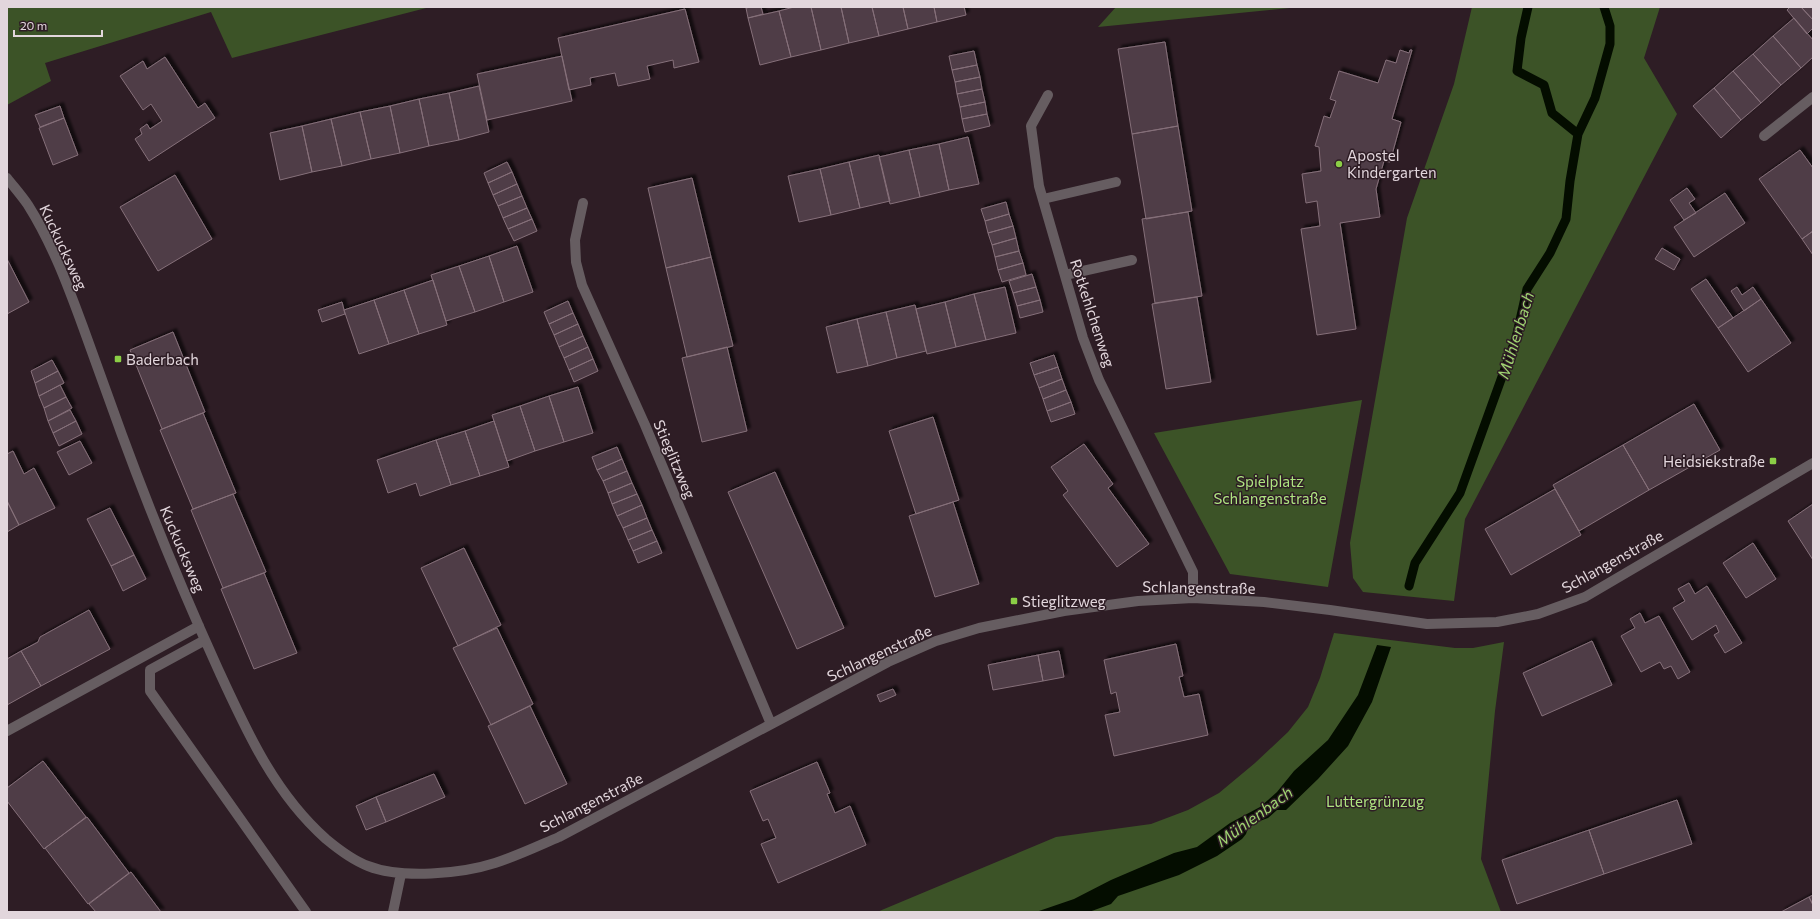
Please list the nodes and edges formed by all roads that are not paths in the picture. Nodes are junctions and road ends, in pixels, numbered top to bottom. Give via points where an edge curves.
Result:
1 (1048, 95) dead end
2 (1813, 97) edge
3 (1764, 136) dead end
4 (7, 178) edge
5 (1116, 182) dead end
6 (1043, 199) junction
7 (582, 203) dead end
8 (1132, 260) dead end
9 (1065, 275) junction
10 (1813, 464) edge
11 (1193, 598) junction
12 (199, 626) junction
13 (205, 640) junction
14 (771, 724) junction
15 (7, 731) edge
16 (401, 874) junction
17 (306, 912) edge
18 (393, 912) edge

1 - 6 street, Rotkehlchenweg via 1031,126
2 - 3 street
4 - 12 street, Kuckucksweg via 28,206 57,261 141,486
5 - 6 street
6 - 9 street, Rotkehlchenweg
7 - 14 street, Stieglitzweg via 575,240 576,262 582,285 645,425
8 - 9 street
9 - 11 street, Rotkehlchenweg via 1083,338 1099,380 1193,572
10 - 11 street, Schlangenstraße via 1585,597 1538,614 1496,622 1427,624 1264,602
11 - 14 street, Schlangenstraße via 1102,604 979,628 936,641 888,662
12 - 13 street, Kuckucksweg
12 - 15 street
13 - 16 street, Kuckucksweg via 241,720 266,765 294,806 312,826 352,858 368,866
13 - 17 street via 150,670 150,691
14 - 16 street, Schlangenstraße via 559,837 519,854 493,864 460,870
16 - 18 street

